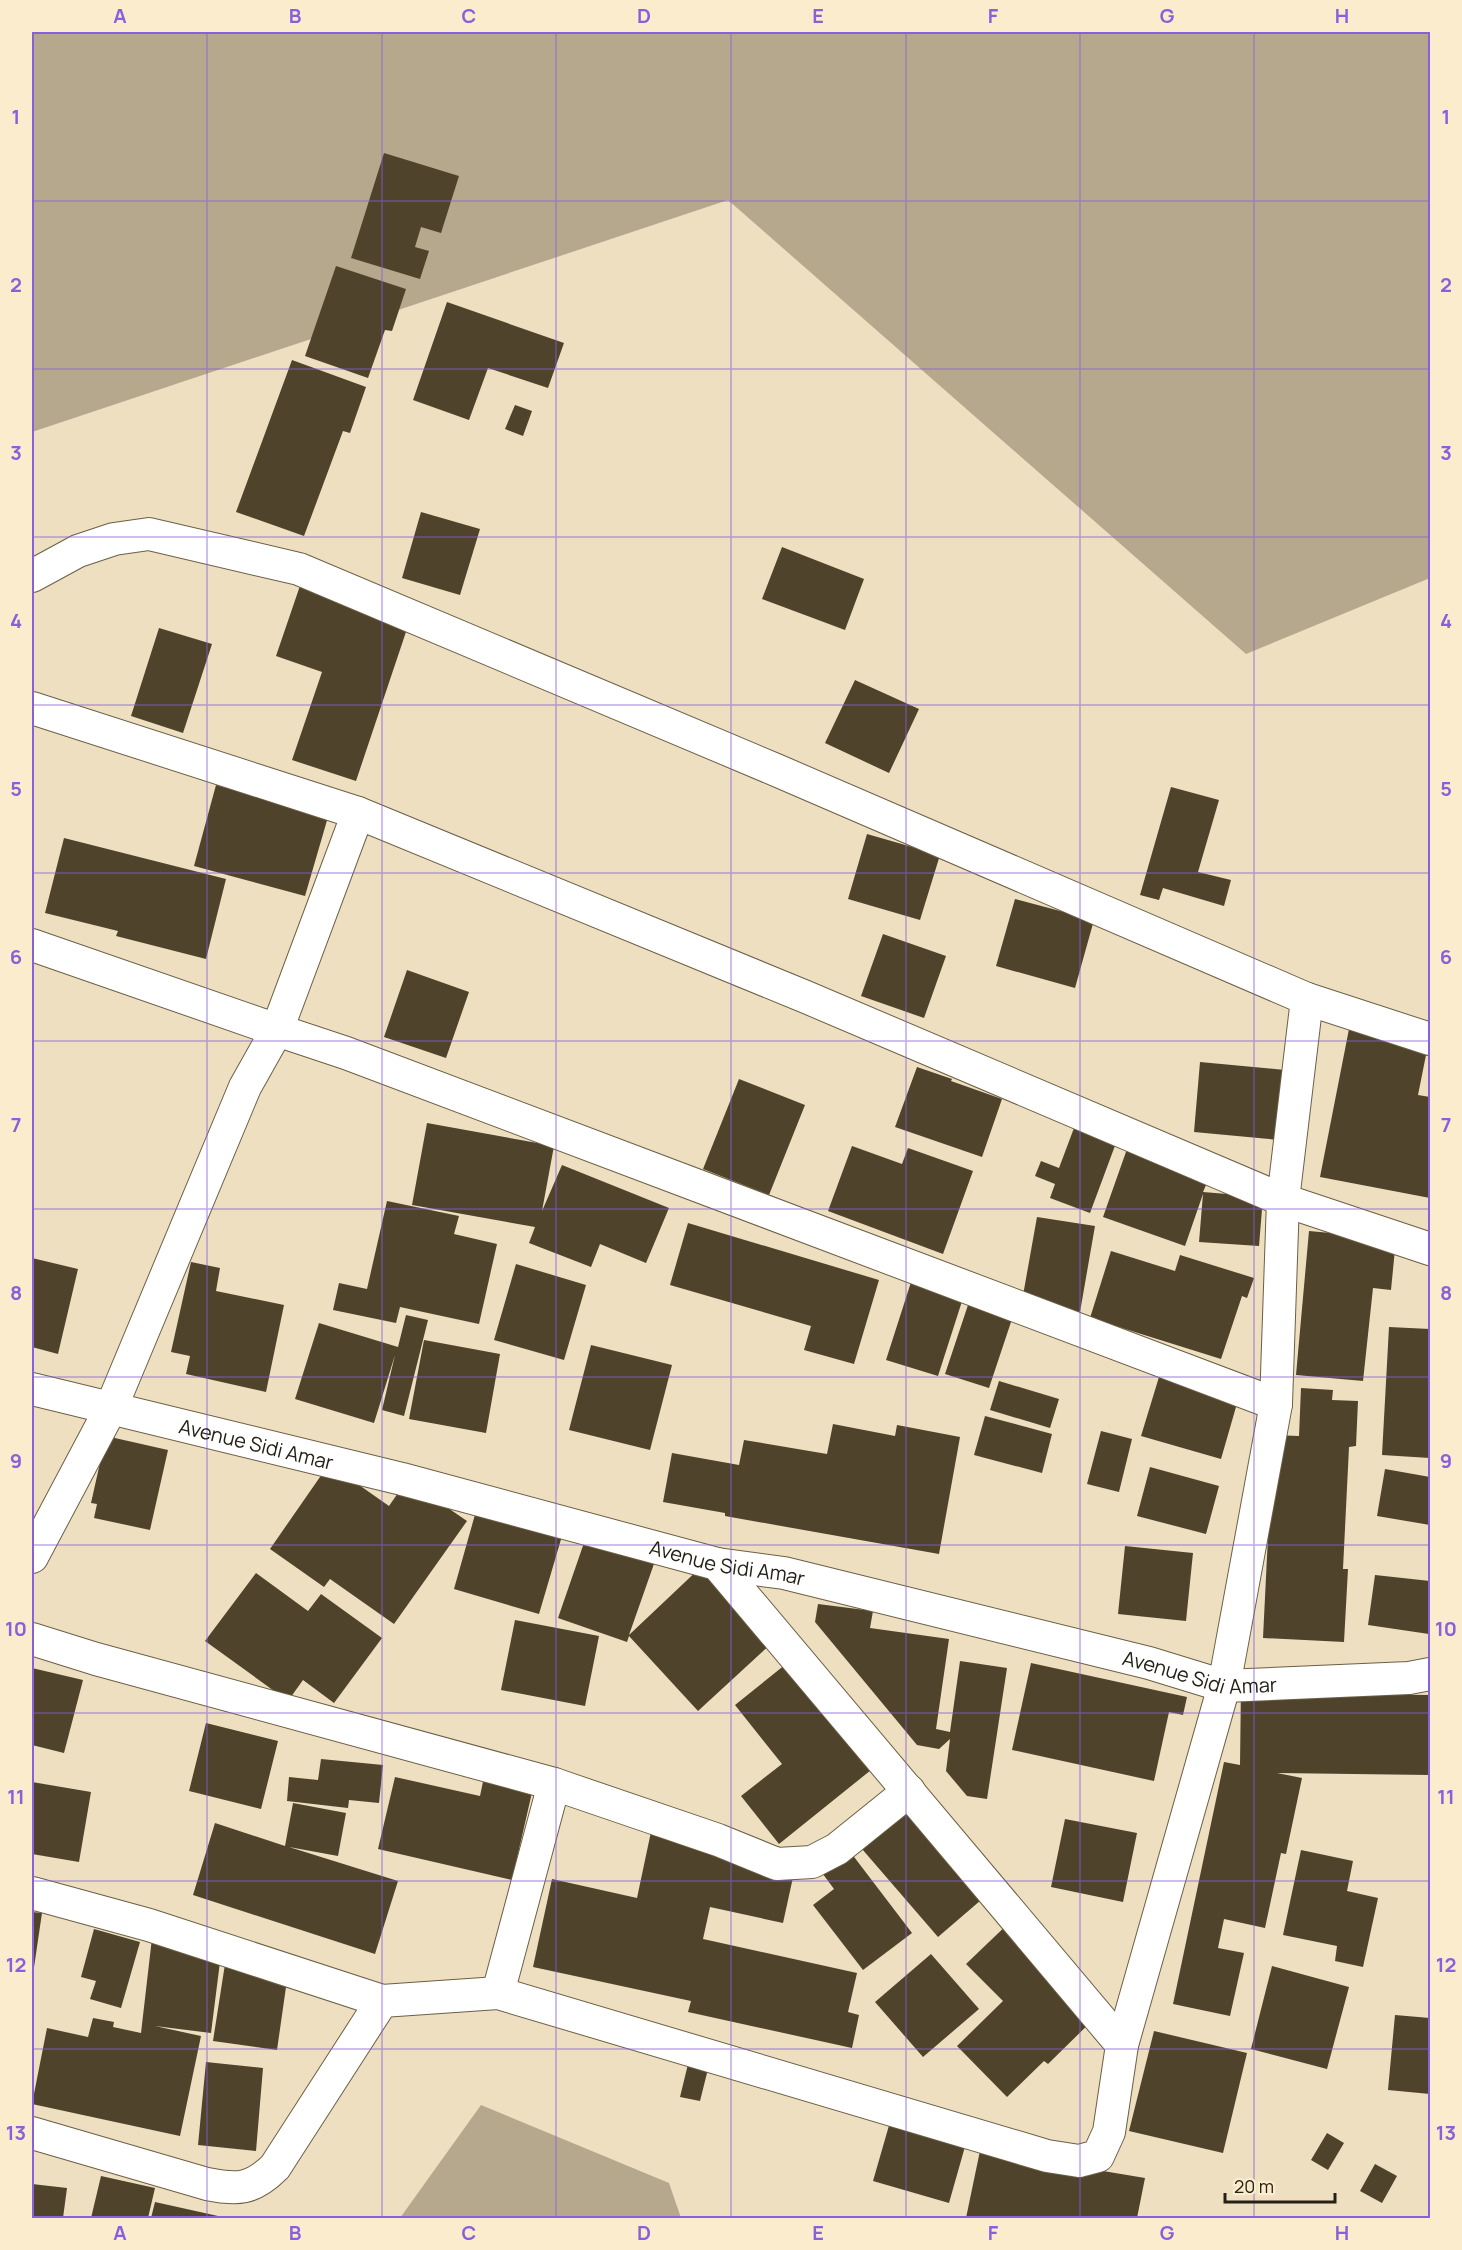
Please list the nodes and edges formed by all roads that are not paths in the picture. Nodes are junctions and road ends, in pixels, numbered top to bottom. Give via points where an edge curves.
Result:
1 (32, 576) edge
2 (32, 708) edge
3 (358, 813) junction
4 (32, 945) edge
5 (1307, 999) junction
6 (277, 1030) junction
7 (1431, 1039) edge
8 (1283, 1200) junction
9 (1431, 1249) edge
10 (32, 1389) edge
11 (1276, 1404) junction
12 (111, 1408) junction
13 (32, 1557) edge
14 (717, 1564) junction
15 (32, 1639) edge
16 (1431, 1674) edge
17 (1224, 1686) junction
18 (554, 1784) junction
19 (909, 1791) junction
20 (32, 1893) edge
21 (498, 1993) junction
22 (382, 2001) junction
23 (1122, 2045) junction
24 (32, 2133) edge

1 - 5 street via 78,551 114,539 149,534 299,569
2 - 3 street
3 - 6 street
3 - 8 street via 806,997
4 - 6 street
5 - 7 street
5 - 8 street
6 - 11 street
6 - 12 street via 245,1087
8 - 9 street
8 - 11 street
10 - 12 street, Avenue Sidi Amar
11 - 17 street
12 - 13 street
12 - 14 street, Avenue Sidi Amar via 402,1479
14 - 17 street, Avenue Sidi Amar via 784,1573 1149,1663
14 - 19 street
15 - 18 street
16 - 17 street, Avenue Sidi Amar
17 - 23 street
18 - 19 street via 777,1864 812,1862 837,1849
18 - 21 street
19 - 23 street
20 - 22 street via 149,1925
21 - 22 street
21 - 23 street via 1079,2162 1098,2157 1109,2132
22 - 24 street via 275,2167 250,2185 233,2189 207,2184

